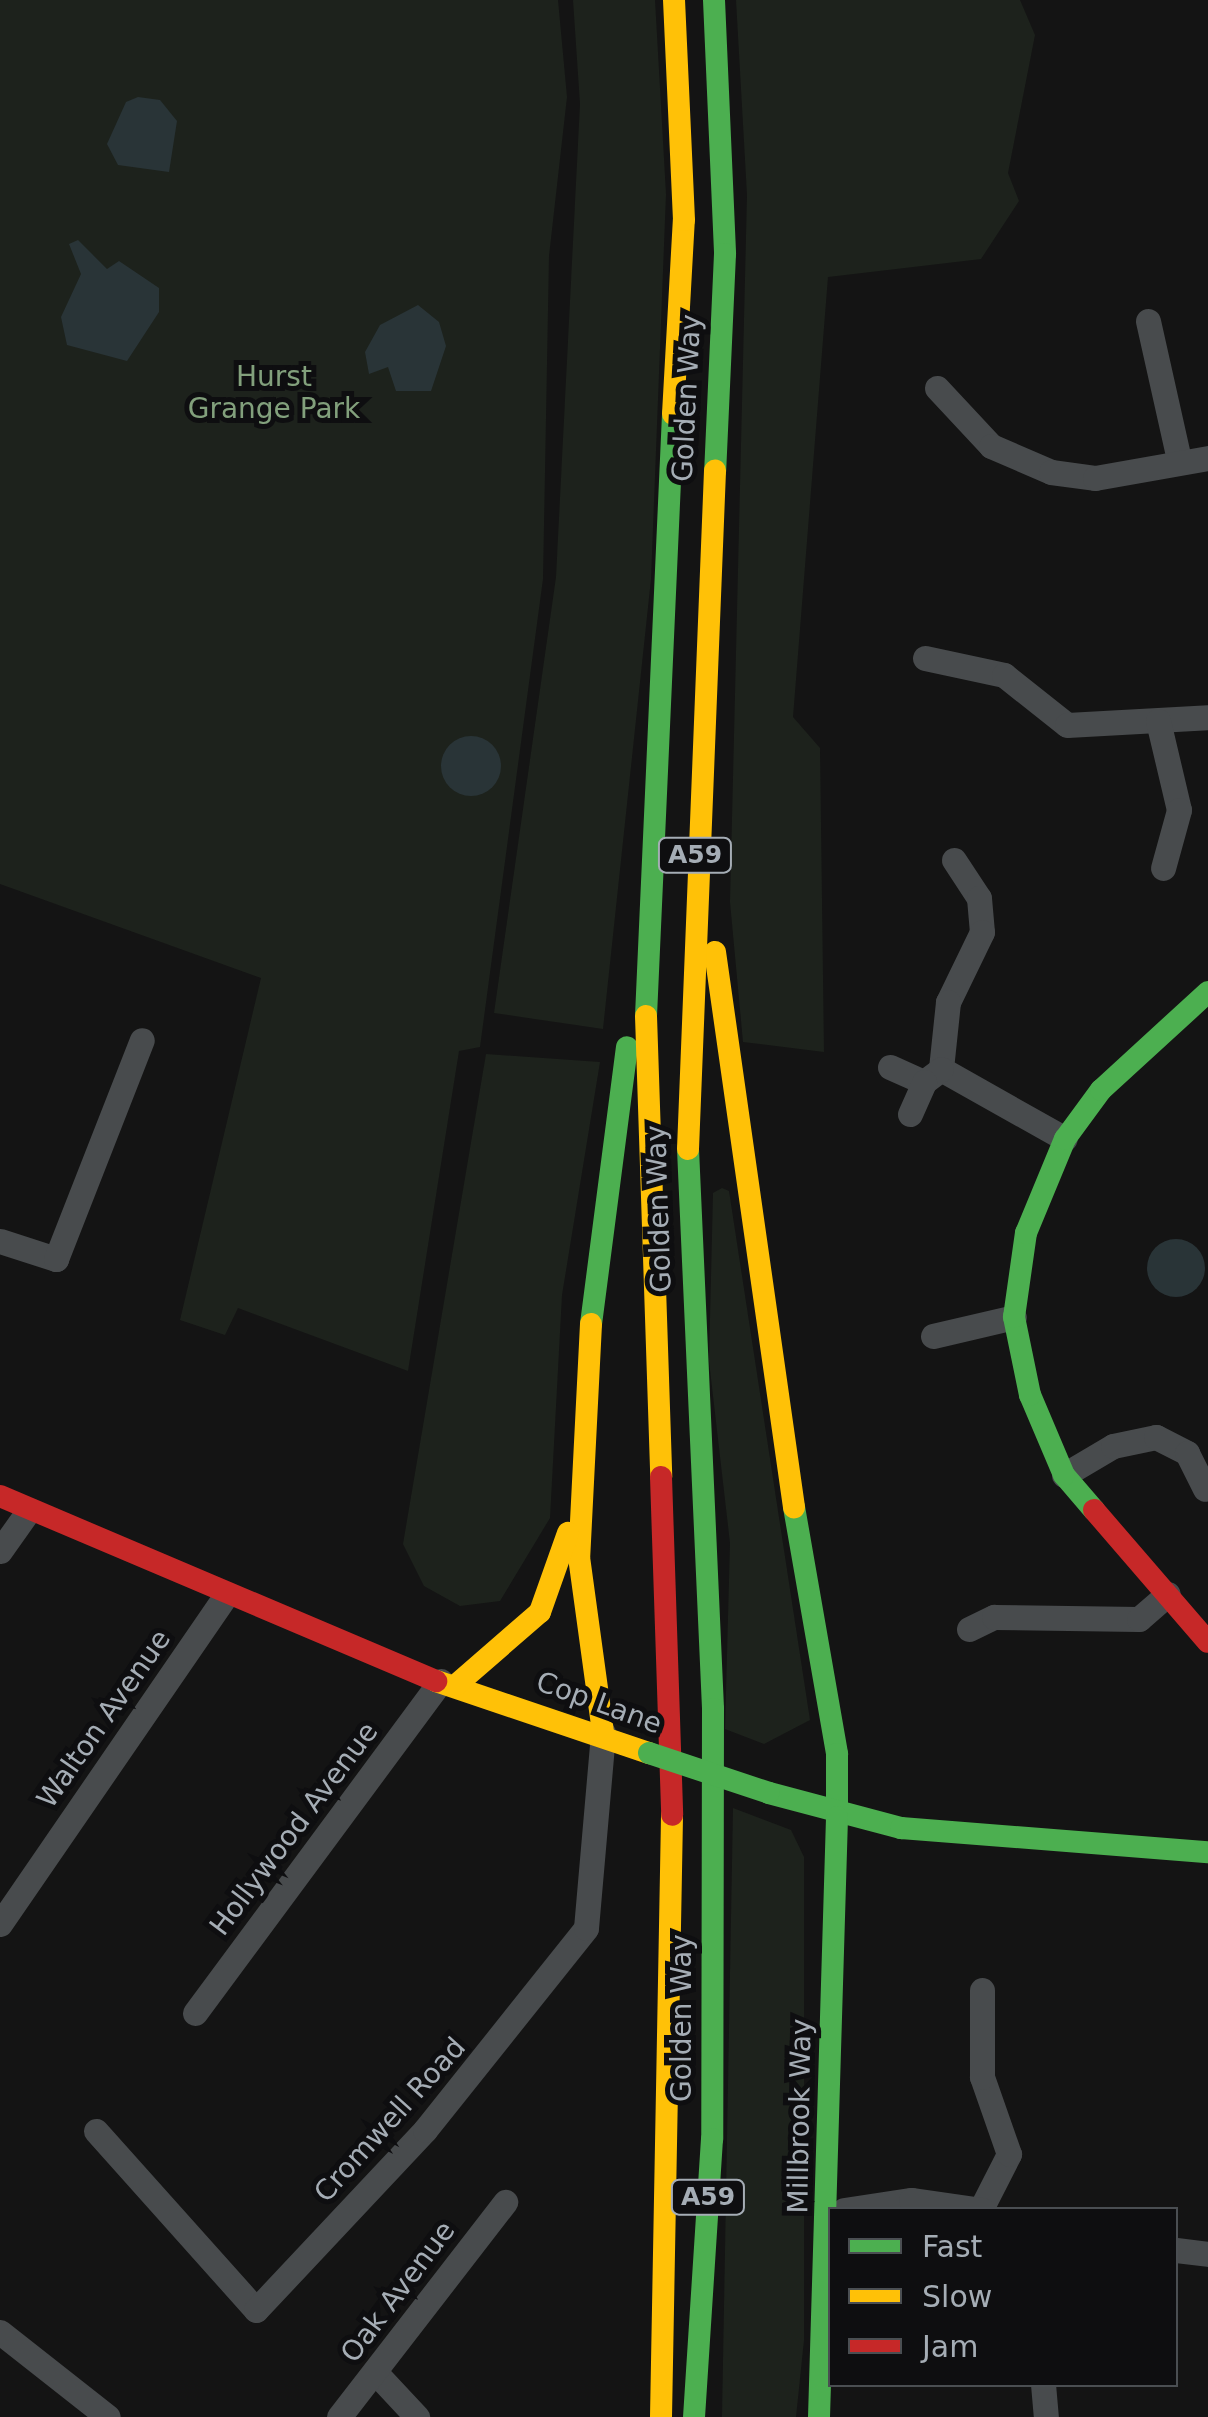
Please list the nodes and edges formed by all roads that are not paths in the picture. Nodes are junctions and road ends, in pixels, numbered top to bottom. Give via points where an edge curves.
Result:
1 (674, 0) edge
2 (714, 0) edge
3 (1148, 321) dead end
4 (937, 388) dead end
5 (1208, 458) edge
6 (1179, 460) junction
7 (925, 658) dead end
8 (702, 668) junction
9 (1208, 717) edge
10 (1158, 721) junction
11 (954, 860) dead end
12 (1163, 868) dead end
13 (644, 938) junction
14 (1208, 992) edge
15 (142, 1040) dead end
16 (890, 1068) dead end
17 (932, 1075) junction
18 (910, 1114) dead end
19 (1064, 1139) junction
20 (0, 1242) edge
21 (1014, 1317) junction
22 (932, 1336) dead end
23 (1064, 1475) junction
24 (1205, 1489) dead end
25 (0, 1496) edge
26 (579, 1498) junction
27 (29, 1510) junction
28 (0, 1551) edge
29 (1168, 1594) junction
30 (224, 1598) junction
31 (969, 1629) dead end
32 (1208, 1642) edge
33 (448, 1683) junction
34 (602, 1733) junction
35 (837, 1817) junction
36 (1208, 1852) edge
37 (0, 1924) edge
38 (982, 1990) dead end
39 (195, 2013) dead end
40 (96, 2132) dead end
41 (504, 2202) dead end
42 (834, 2207) edge
43 (862, 2207) edge
44 (966, 2207) edge
45 (983, 2207) edge
46 (1178, 2250) edge
47 (1208, 2254) edge
48 (828, 2293) edge
49 (0, 2332) edge
50 (376, 2372) junction
51 (1043, 2387) edge
52 (1041, 2416) edge
53 (108, 2417) edge
54 (339, 2417) edge
55 (417, 2417) edge
56 (661, 2417) edge
57 (694, 2417) edge
58 (819, 2417) edge

1 - 13 main road, Golden Way / A59 via 684,239
2 - 8 main road, Golden Way / A59 via 725,254
3 - 6 street
4 - 6 street via 991,446 1051,472 1095,478
5 - 6 street
7 - 10 street via 982,665 1068,724
8 - 35 main road, Millbrook Way via 716,970 776,1406 837,1754
8 - 57 main road, Golden Way / A59 via 685,1092 713,1709 713,1995
9 - 10 street
10 - 12 street via 1180,810
11 - 17 street via 980,898 982,932 948,1002
13 - 26 main road via 581,1399
13 - 56 main road, Golden Way / A59 via 675,1915
14 - 19 main road via 1101,1090
15 - 20 street via 56,1259
16 - 17 street
17 - 18 street
17 - 19 street
19 - 21 main road via 1026,1233
21 - 22 street
21 - 23 main road via 1030,1395
23 - 24 street via 1113,1446 1156,1438 1187,1453
23 - 29 main road
25 - 27 main road, Cop Lane
26 - 33 main road via 540,1612
26 - 34 main road via 589,1677
27 - 28 street
27 - 30 main road, Cop Lane
29 - 31 street via 1139,1619 994,1616
29 - 32 main road
30 - 33 main road, Cop Lane
30 - 37 street, Walton Avenue
33 - 34 main road, Cop Lane
33 - 39 street, Hollywood Avenue
34 - 35 main road, Cop Lane, bridge
34 - 40 street, Cromwell Road via 586,1928 436,2116 256,2310
35 - 36 main road, Cop Lane
35 - 42 main road, Millbrook Way
38 - 45 street via 982,2077 1009,2154
41 - 50 street, Oak Avenue
43 - 44 street via 910,2200
46 - 47 street
48 - 58 main road, Millbrook Way
49 - 53 street
50 - 54 street, Oak Avenue
50 - 55 street
51 - 52 street

